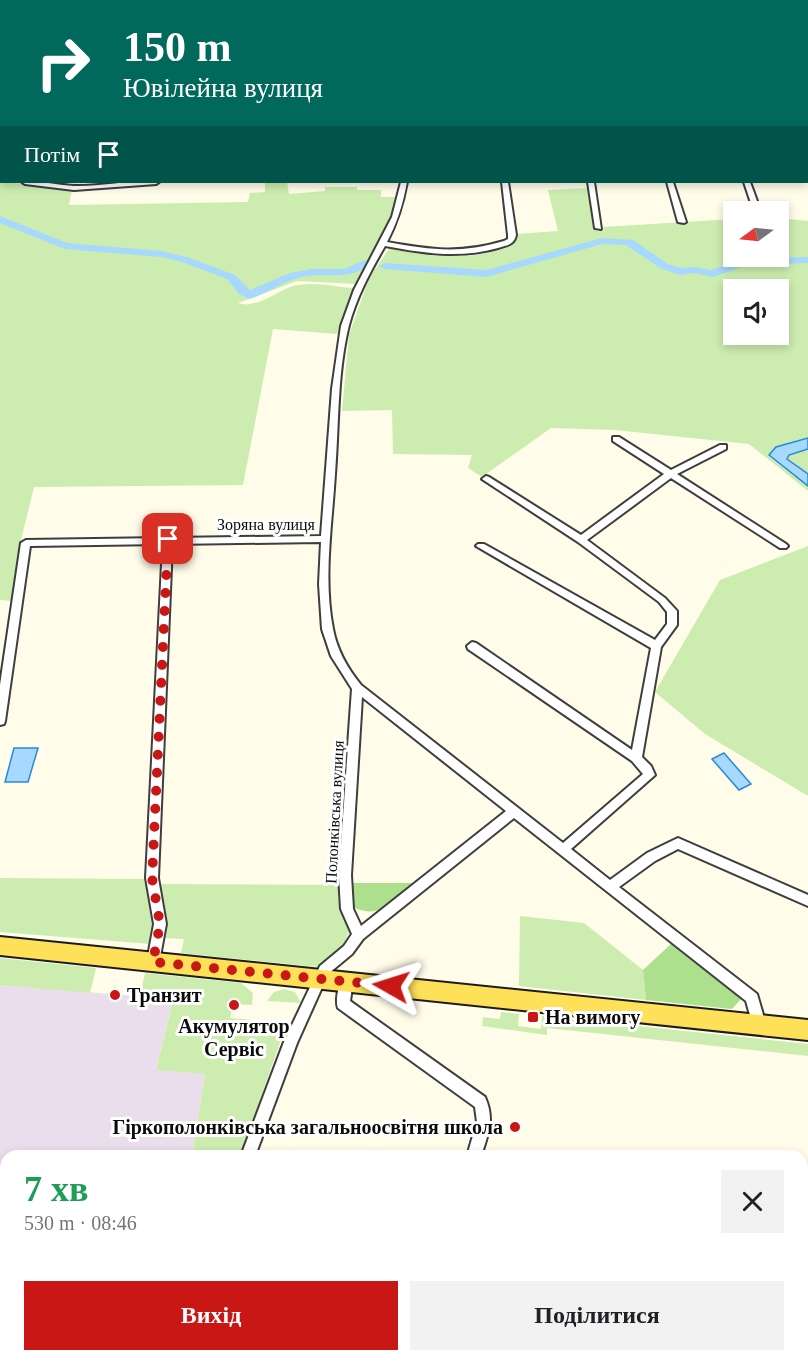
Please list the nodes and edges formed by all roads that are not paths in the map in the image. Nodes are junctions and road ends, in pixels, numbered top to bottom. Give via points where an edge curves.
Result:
1 (31, 183) edge
2 (140, 183) edge
3 (404, 183) edge
4 (505, 183) edge
5 (591, 183) edge
6 (670, 183) edge
7 (747, 183) edge
8 (754, 201) edge
9 (682, 222) dead end
10 (599, 228) dead end
11 (385, 244) junction
12 (616, 439) dead end
13 (723, 447) dead end
14 (670, 474) junction
15 (486, 479) dead end
16 (168, 539) junction
17 (327, 539) junction
18 (580, 540) junction
19 (481, 546) dead end
20 (783, 546) dead end
21 (471, 646) dead end
22 (656, 646) junction
23 (5, 656) edge
24 (357, 688) junction
25 (0, 721) edge
26 (636, 758) junction
27 (514, 811) junction
28 (565, 848) junction
29 (612, 885) junction
30 (808, 901) edge
31 (359, 935) junction
32 (0, 946) edge
33 (153, 962) junction
34 (321, 979) junction
35 (347, 981) junction
36 (759, 1024) junction
37 (808, 1030) edge
38 (250, 1150) edge
39 (476, 1150) edge

1 - 2 street via 59,188
3 - 11 street
4 - 11 street via 512,235 507,243 468,254 446,255
5 - 10 street
6 - 9 street
7 - 8 street
11 - 17 street via 351,305 340,345
12 - 14 street
13 - 14 street
14 - 18 street
14 - 20 street
15 - 18 street
16 - 17 street, Зоряна вулиця
16 - 23 street, Зоряна вулиця via 26,543
16 - 33 street via 152,878 160,924
17 - 24 street via 326,619 338,665
18 - 22 street via 672,611 672,625
19 - 22 street
21 - 26 street
22 - 26 street
23 - 25 street
24 - 27 street
24 - 31 street, Полонківська вулиця via 345,875 347,909
26 - 28 street via 648,769 649,776
27 - 28 street
27 - 31 street
28 - 29 street
29 - 30 street via 678,843
29 - 36 street via 752,998
31 - 34 street via 324,970
32 - 33 main road
33 - 34 main road
34 - 35 main road
34 - 38 street via 291,1042
35 - 36 main road
35 - 39 street via 343,1004 480,1102 484,1124
36 - 37 main road

